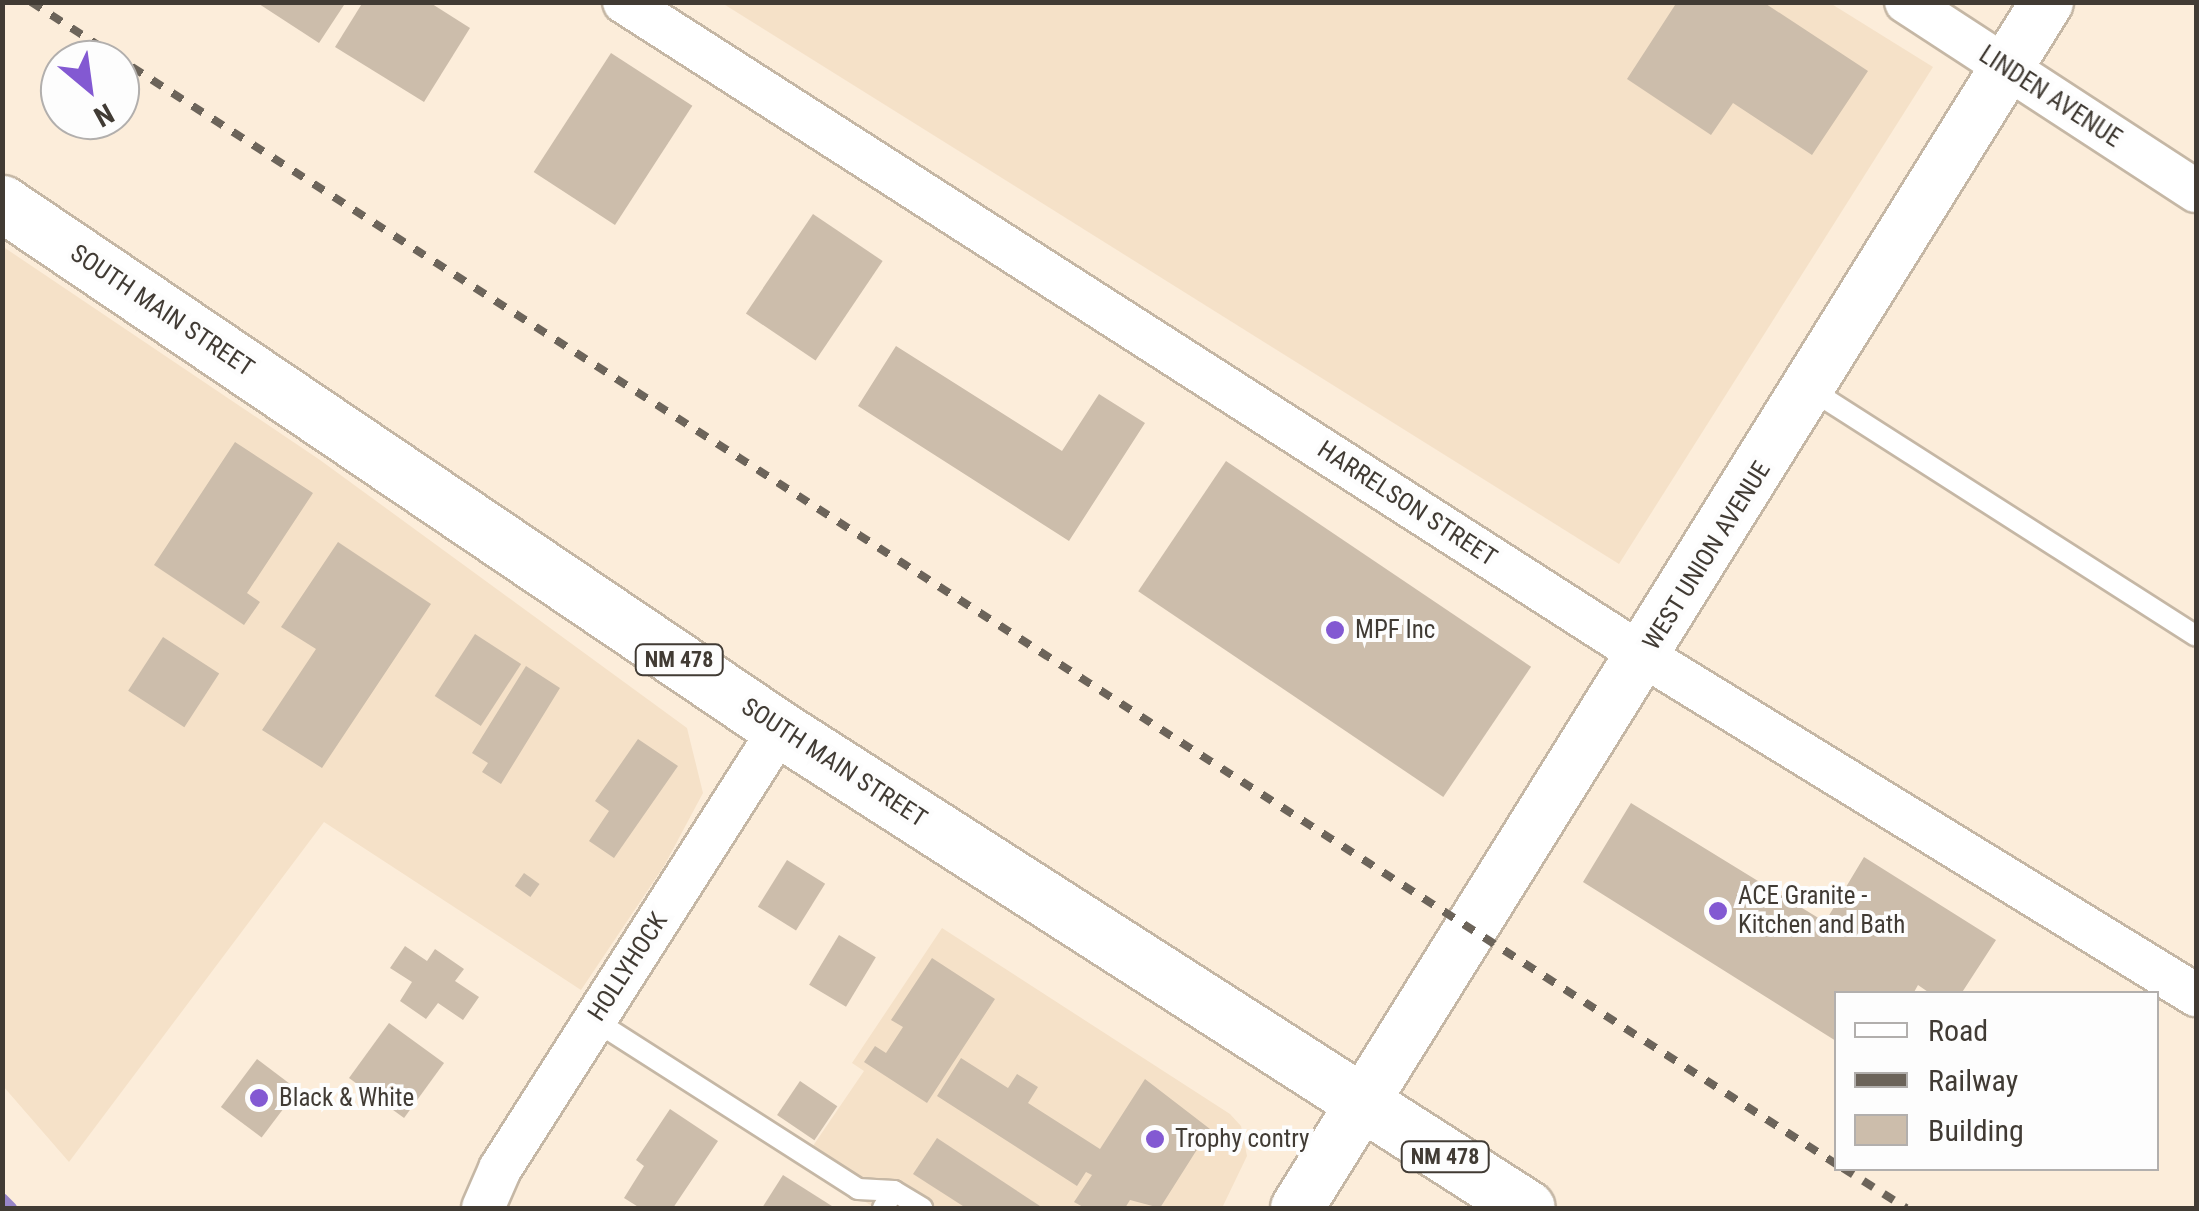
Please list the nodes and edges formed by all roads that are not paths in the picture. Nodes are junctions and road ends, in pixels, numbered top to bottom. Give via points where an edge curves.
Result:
1 (624, 2) edge
2 (1906, 2) edge
3 (2046, 2) edge
4 (2008, 71) junction
5 (2196, 190) edge
6 (2, 203) edge
7 (1810, 389) junction
8 (2196, 636) edge
9 (1644, 656) junction
10 (780, 729) junction
11 (2196, 995) edge
12 (594, 1020) junction
13 (1363, 1106) junction
14 (889, 1200) edge
15 (483, 1208) edge
16 (922, 1208) edge
17 (1296, 1208) edge
18 (1527, 1208) edge

1 - 9 street, HARRELSON STREET
2 - 4 street, LINDEN AVENUE
3 - 4 street, WEST UNION AVENUE
4 - 5 street, LINDEN AVENUE
4 - 7 street, WEST UNION AVENUE
6 - 10 main road, SOUTH MAIN STREET / NM 478
7 - 8 lane
7 - 9 street, WEST UNION AVENUE
9 - 11 street, HARRELSON STREET
9 - 13 street, WEST UNION AVENUE
10 - 12 street, HOLLYHOCK
10 - 13 main road, SOUTH MAIN STREET / NM 478
12 - 14 lane via 858,1189
12 - 15 street, HOLLYHOCK
13 - 17 street, WEST UNION AVENUE
13 - 18 main road, SOUTH MAIN STREET / NM 478
14 - 16 lane

